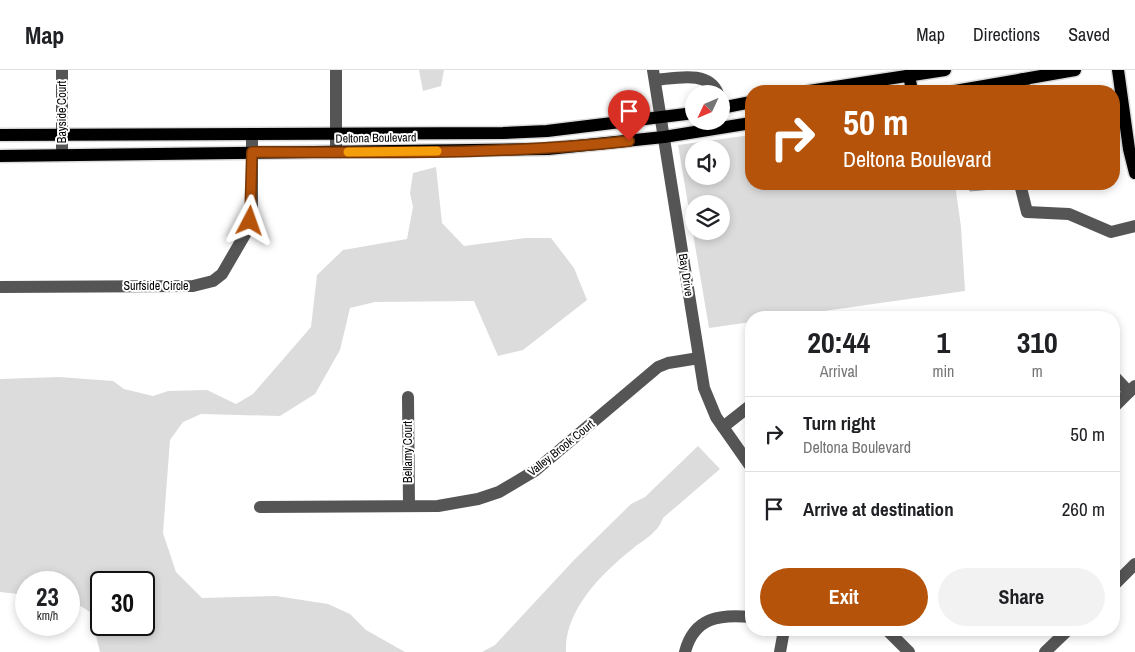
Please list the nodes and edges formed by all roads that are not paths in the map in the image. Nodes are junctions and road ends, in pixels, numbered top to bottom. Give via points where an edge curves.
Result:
1 (62, 70) edge
2 (336, 70) edge
3 (944, 70) edge
4 (1075, 70) edge
5 (1118, 70) edge
6 (915, 73) edge
7 (654, 75) edge
8 (714, 85) edge
9 (844, 85) edge
10 (1024, 85) edge
11 (745, 103) edge
12 (730, 106) edge
13 (685, 115) edge
14 (660, 119) junction
15 (1130, 121) edge
16 (745, 124) edge
17 (336, 133) junction
18 (0, 135) edge
19 (62, 135) junction
20 (252, 135) junction
21 (664, 137) junction
22 (252, 152) junction
23 (336, 152) junction
24 (62, 154) junction
25 (0, 156) edge
26 (1135, 173) edge
27 (1022, 190) edge
28 (1135, 226) edge
29 (0, 287) edge
30 (699, 358) junction
31 (1120, 380) edge
32 (1132, 389) edge
33 (408, 398) dead end
34 (1120, 401) edge
35 (745, 410) edge
36 (723, 427) junction
37 (745, 458) edge
38 (409, 506) junction
39 (260, 507) dead end
40 (1135, 564) edge
41 (1120, 579) edge
42 (745, 617) edge
43 (783, 636) edge
44 (893, 636) edge
45 (1062, 636) edge
46 (685, 652) edge
47 (780, 652) edge
48 (909, 652) edge
49 (1045, 652) edge

1 - 19 street, Bayside Court
2 - 17 street
3 - 6 main road
4 - 10 main road
5 - 15 main road
6 - 9 main road
7 - 8 street via 702,75
7 - 14 street, Bay Drive
11 - 12 main road
13 - 14 main road, Deltona Boulevard
14 - 17 main road, Deltona Boulevard via 512,133
14 - 21 street, Bay Drive
15 - 26 main road
16 - 21 main road, Deltona Boulevard
17 - 20 main road, Deltona Boulevard
17 - 23 street
18 - 19 main road, Deltona Boulevard
19 - 20 main road, Deltona Boulevard
19 - 24 street, Bayside Court
20 - 22 street, Surfside Circle
21 - 23 main road, Deltona Boulevard via 548,149
21 - 30 street, Bay Drive
22 - 23 main road, Deltona Boulevard
22 - 24 main road, Deltona Boulevard
22 - 29 street, Surfside Circle via 250,221 227,268 213,280 193,286
24 - 25 main road, Deltona Boulevard
27 - 28 street via 1028,212 1069,214 1111,232
30 - 36 street, Bay Drive via 709,403
30 - 38 street, Valley Brook Court via 658,367 518,482 478,499 438,506
31 - 32 street
32 - 34 street
33 - 38 street, Bellamy Court
35 - 36 street
36 - 37 street, Bay Drive
38 - 39 street, Valley Brook Court
40 - 41 street
42 - 46 street via 726,616 710,620 694,632
43 - 47 street
44 - 48 street
45 - 49 street

